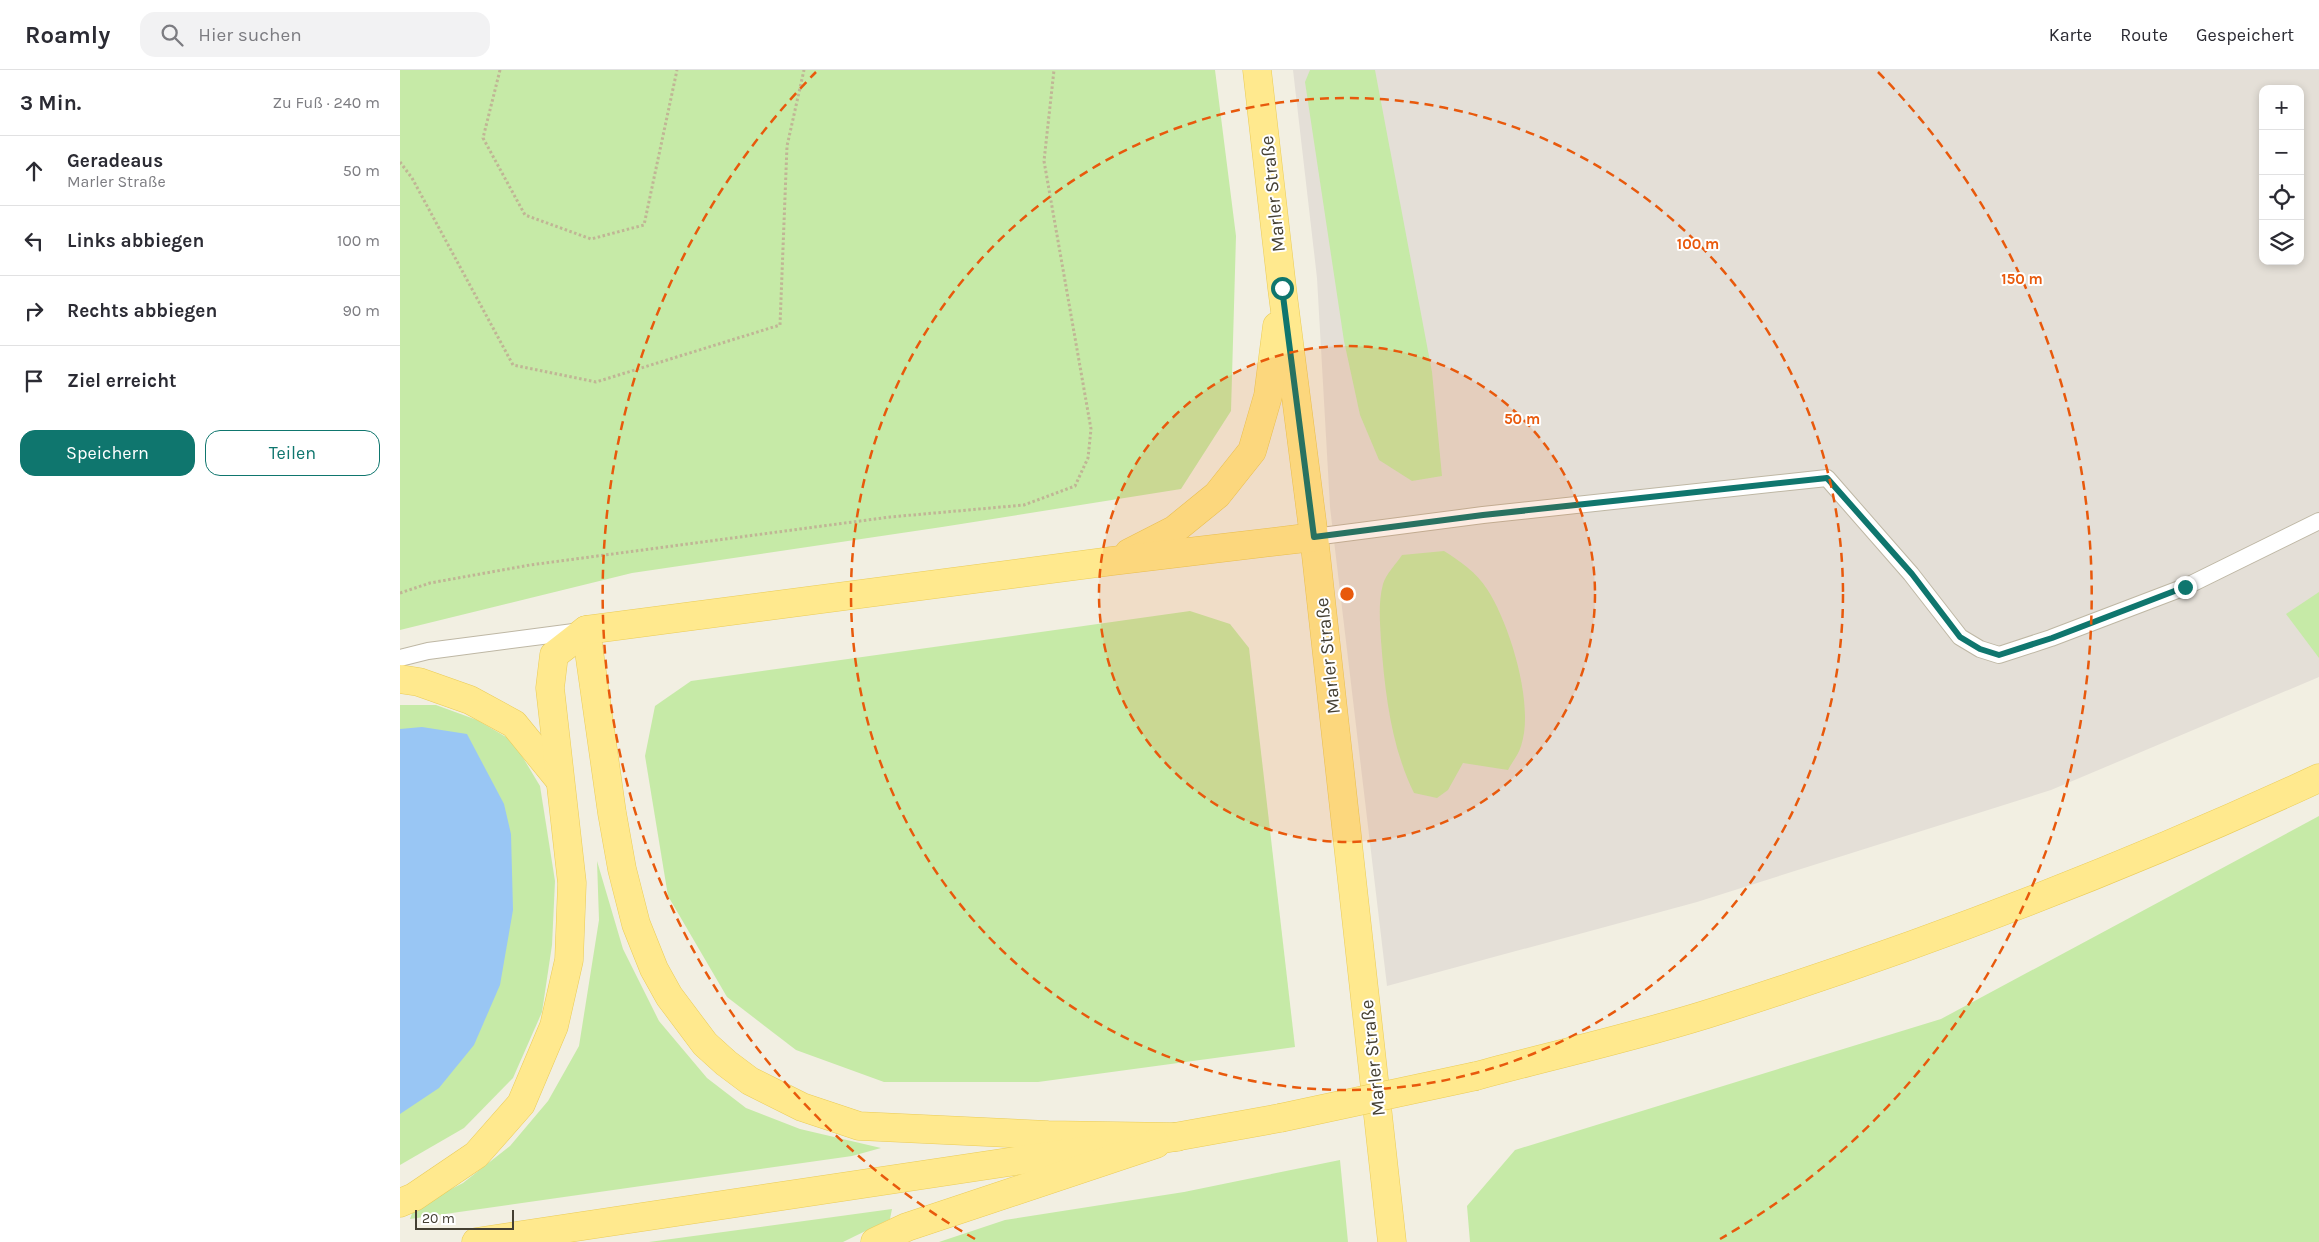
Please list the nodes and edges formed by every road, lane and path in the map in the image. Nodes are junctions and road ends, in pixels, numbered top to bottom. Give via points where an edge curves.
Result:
1 (500, 70) edge
2 (677, 70) edge
3 (804, 70) edge
4 (1054, 70) edge
5 (1257, 70) edge
6 (400, 162) edge
7 (1282, 288) junction
8 (2319, 522) edge
9 (1314, 537) junction
10 (1112, 561) junction
11 (400, 593) edge
12 (586, 630) junction
13 (400, 658) edge
14 (400, 679) edge
15 (558, 778) junction
16 (2319, 778) edge
17 (1177, 1137) junction
18 (400, 1203) edge
19 (476, 1242) edge
20 (875, 1242) edge
21 (1392, 1242) edge

1 - 2 path via 483,138 492,155 525,215 591,239 644,225
3 - 6 path via 788,146 780,325 596,382 513,365 412,178
4 - 11 path via 1044,161 1091,428 1088,458 1075,486 1024,505 890,517 530,565 430,583
5 - 7 main road, Marler Straße
7 - 9 main road, Marler Straße
7 - 10 main road via 1268,396 1252,451 1217,495 1174,530
8 - 9 lane via 2185,587 1999,655 1980,649 1960,637 1912,574 1827,478 1483,515
9 - 10 main road
9 - 21 main road, Marler Straße
10 - 12 main road
12 - 13 lane via 428,651
12 - 15 main road via 554,655 550,688
12 - 17 main road via 612,813 636,924 669,996 705,1044 726,1064 750,1081 802,1107 859,1126
14 - 15 main road via 419,682 470,700 514,724
15 - 18 main road via 572,884 569,960 554,1026 521,1104 476,1155
16 - 17 main road, bridge via 2186,838 2010,908 1717,1011 1476,1076
17 - 19 main road
17 - 20 main road via 907,1227

